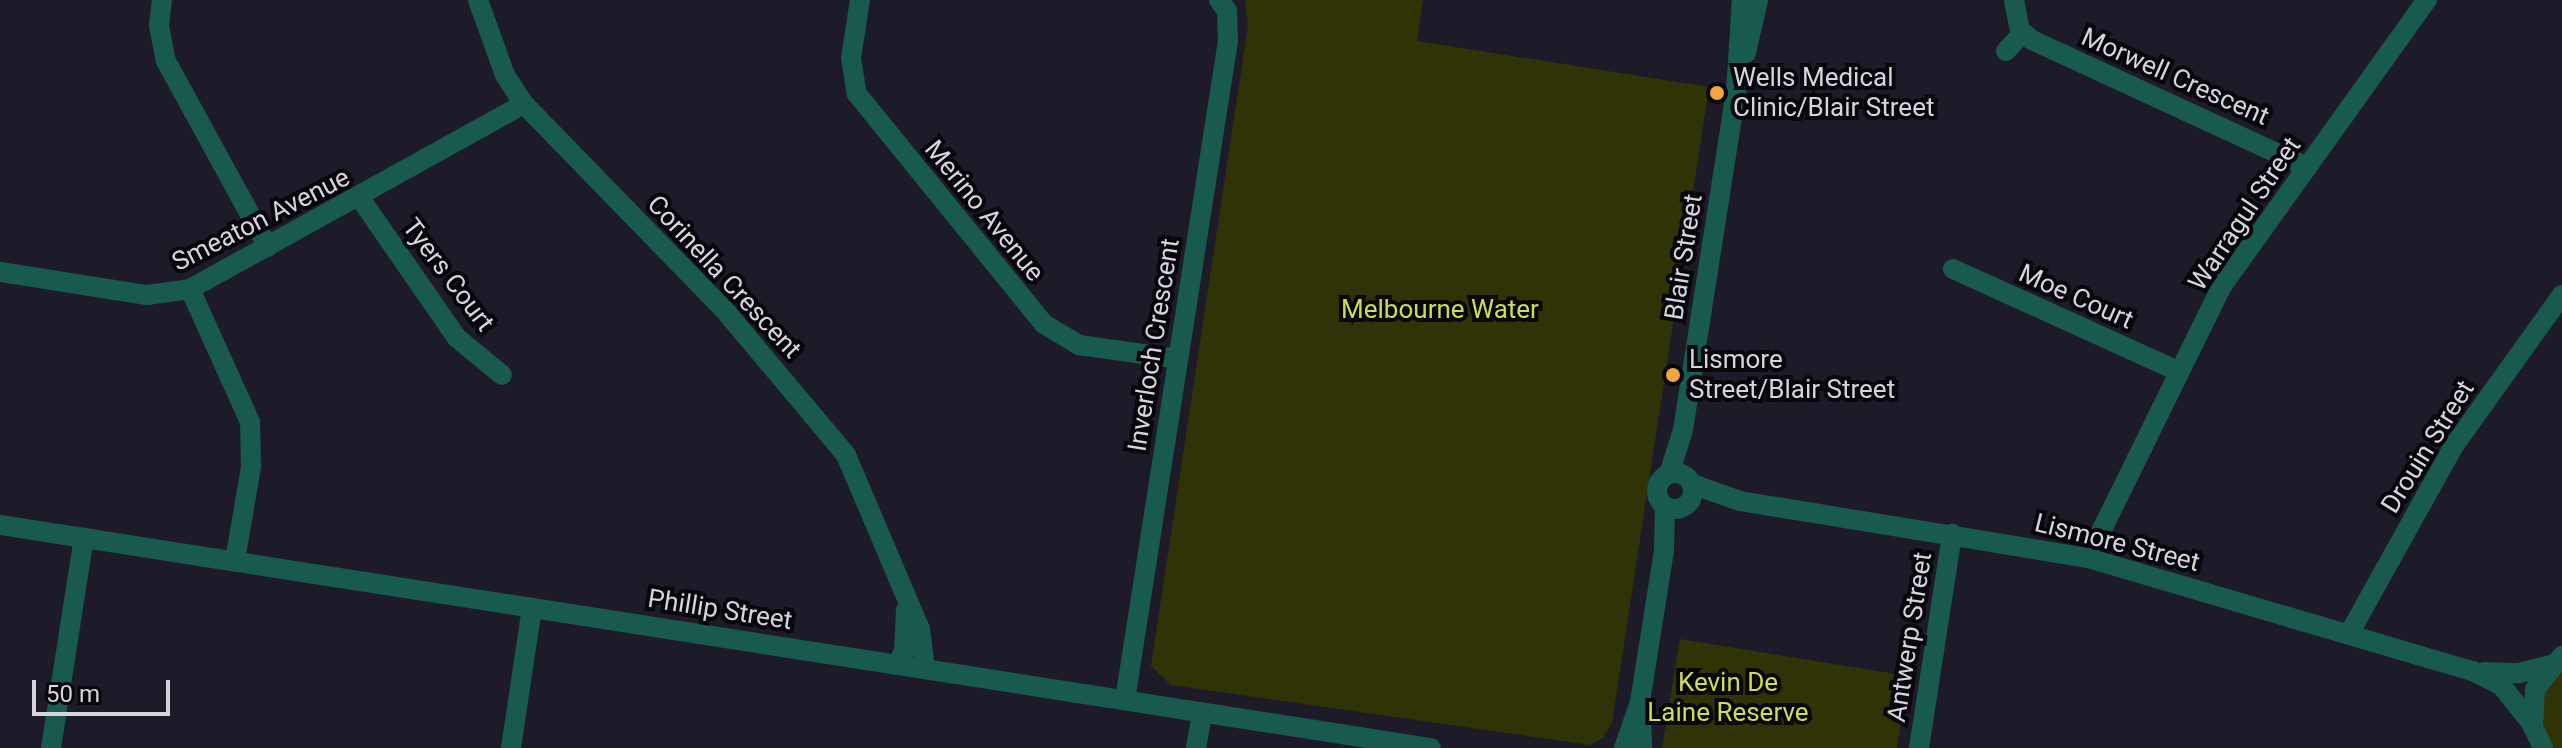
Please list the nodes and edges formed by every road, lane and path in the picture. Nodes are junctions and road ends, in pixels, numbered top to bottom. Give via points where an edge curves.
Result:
1 (162, 0) edge
2 (478, 0) edge
3 (860, 0) edge
4 (1219, 0) edge
5 (1742, 0) edge
6 (1758, 0) edge
7 (2014, 0) edge
8 (2427, 0) edge
9 (2022, 34) junction
10 (2006, 51) dead end
11 (1736, 92) junction
12 (524, 104) junction
13 (2307, 167) junction
14 (360, 198) junction
15 (268, 247) junction
16 (1953, 269) dead end
17 (0, 272) edge
18 (190, 289) junction
19 (2562, 295) edge
20 (1178, 359) junction
21 (2178, 371) junction
22 (502, 375) dead end
23 (1681, 492) junction
24 (0, 525) edge
25 (1952, 534) junction
26 (84, 538) junction
27 (2088, 558) junction
28 (235, 561) junction
29 (906, 606) junction
30 (532, 608) junction
31 (2349, 634) junction
32 (2557, 660) edge
33 (897, 665) junction
34 (925, 669) junction
35 (2473, 671) junction
36 (1125, 700) junction
37 (1640, 702) junction
38 (1202, 713) junction
39 (2532, 724) junction
40 (51, 748) edge
41 (511, 748) edge
42 (1196, 748) edge
43 (1431, 748) edge
44 (1624, 748) edge
45 (1642, 748) edge
46 (1919, 748) edge
47 (2543, 748) edge

1 - 15 street via 159,26 166,61
2 - 12 street, Corinella Crescent via 505,75
3 - 20 street, Merino Avenue via 851,58 857,94 1044,324 1079,345
4 - 20 street, Inverloch Crescent via 1227,11 1228,41
5 - 11 street, Blair Street
6 - 11 street, Blair Street
7 - 9 street
8 - 13 street, Warragul Street
9 - 10 street
9 - 13 street, Morwell Crescent
11 - 23 street, Blair Street via 1683,430
12 - 14 street, Smeaton Avenue
12 - 29 street, Corinella Crescent via 727,313 846,455
13 - 21 street, Warragul Street via 2233,268
14 - 15 street, Smeaton Avenue
14 - 22 street, Tyers Court via 457,338
15 - 18 street, Smeaton Avenue
16 - 21 street, Moe Court
17 - 18 street, Smeaton Avenue via 147,295
18 - 28 street via 250,422 251,467
19 - 31 street, Drouin Street via 2453,447
20 - 36 street, Inverloch Crescent
21 - 27 street, Warragul Street
23 - 25 street, Lismore Street
23 - 37 street, Blair Street via 1664,550
24 - 26 street, Phillip Street
25 - 27 street, Lismore Street
25 - 46 street, Antwerp Street
26 - 28 street, Phillip Street
26 - 40 street
27 - 31 street, Lismore Street
28 - 30 street, Phillip Street
29 - 33 street, Corinella Crescent via 906,640
29 - 34 street, Corinella Crescent via 925,643
30 - 33 street, Phillip Street
30 - 41 street
31 - 35 street, Lismore Street
32 - 35 street, Lismore Street via 2506,674
32 - 39 street via 2535,689
33 - 34 street, Phillip Street
34 - 36 street, Phillip Street
35 - 39 street, Lismore Street via 2501,685
36 - 38 street, Phillip Street
37 - 44 street, Blair Street
37 - 45 street, Blair Street
38 - 42 street
38 - 43 street, Phillip Street
39 - 47 street, Lismore Street

